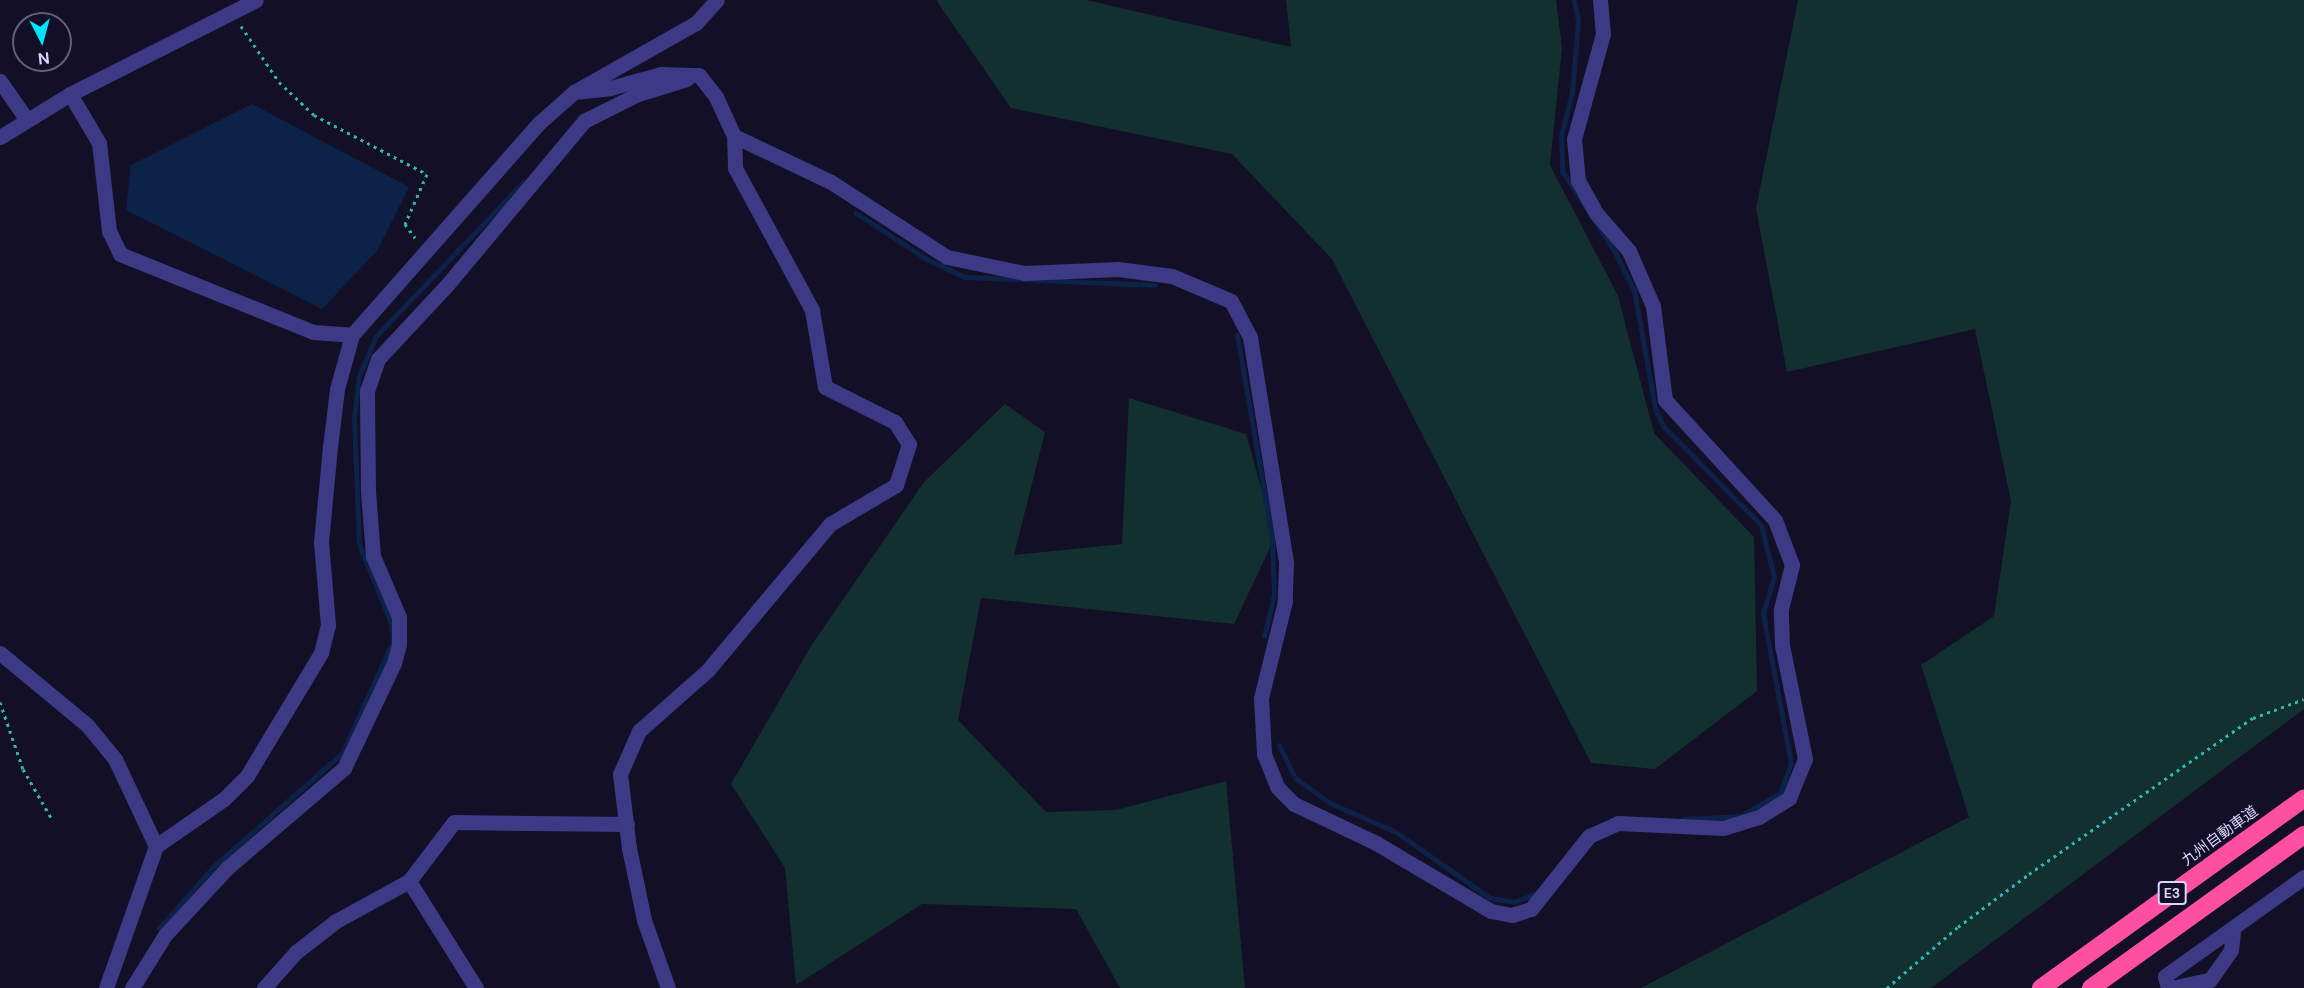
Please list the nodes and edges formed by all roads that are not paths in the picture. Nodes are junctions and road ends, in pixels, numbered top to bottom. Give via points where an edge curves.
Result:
1 (256, 0) edge
2 (717, 0) edge
3 (1600, 0) edge
4 (699, 75) junction
5 (0, 81) edge
6 (574, 92) junction
7 (70, 94) junction
8 (27, 120) junction
9 (0, 136) edge
10 (734, 136) junction
11 (352, 335) junction
12 (0, 653) edge
13 (2304, 798) edge
14 (627, 824) junction
15 (2304, 835) edge
16 (156, 846) junction
17 (2304, 877) edge
18 (409, 881) junction
19 (2233, 931) junction
20 (106, 988) edge
21 (132, 988) edge
22 (264, 988) edge
23 (476, 988) edge
24 (668, 988) edge
25 (2041, 988) edge
26 (2091, 988) edge
27 (2170, 988) edge

1 - 7 street
2 - 6 street via 696,23 664,44
3 - 10 street via 1603,34 1574,139 1578,181 1596,213 1629,251 1653,306 1665,400 1690,432 1775,520 1792,565 1781,609 1782,645 1805,759 1789,798 1759,817 1723,828 1618,823 1589,836 1531,909 1512,915 1491,911 1376,843 1294,804 1277,787 1264,754 1262,698 1285,601 1286,563 1250,337 1231,300 1172,276 1118,268 1024,273 947,257 831,182
4 - 6 street via 661,74 610,88
4 - 10 street via 716,97
4 - 21 street via 638,94 584,121 447,285 378,359 367,391 368,491 373,556 399,617 394,663 344,768 227,868 165,935
5 - 8 street
6 - 11 street via 539,123 431,250
7 - 8 street
7 - 11 street via 99,142 109,231 120,254 313,332
8 - 9 street
10 - 14 street via 735,168 812,310 825,387 895,422 909,444 896,485 830,524 708,670 639,731 620,774
11 - 16 street via 337,389 326,479 321,542 328,625 321,653 247,776 224,799
12 - 16 street via 87,725 115,759
13 - 25 highway, 九州自動車道 / E3
14 - 18 street via 454,822
14 - 24 street via 644,920
15 - 26 highway, E3
16 - 20 street
17 - 19 street
18 - 22 street via 336,921 296,952
18 - 23 street
19 - 27 street via 2165,976
19 - 27 street via 2231,950 2210,980

